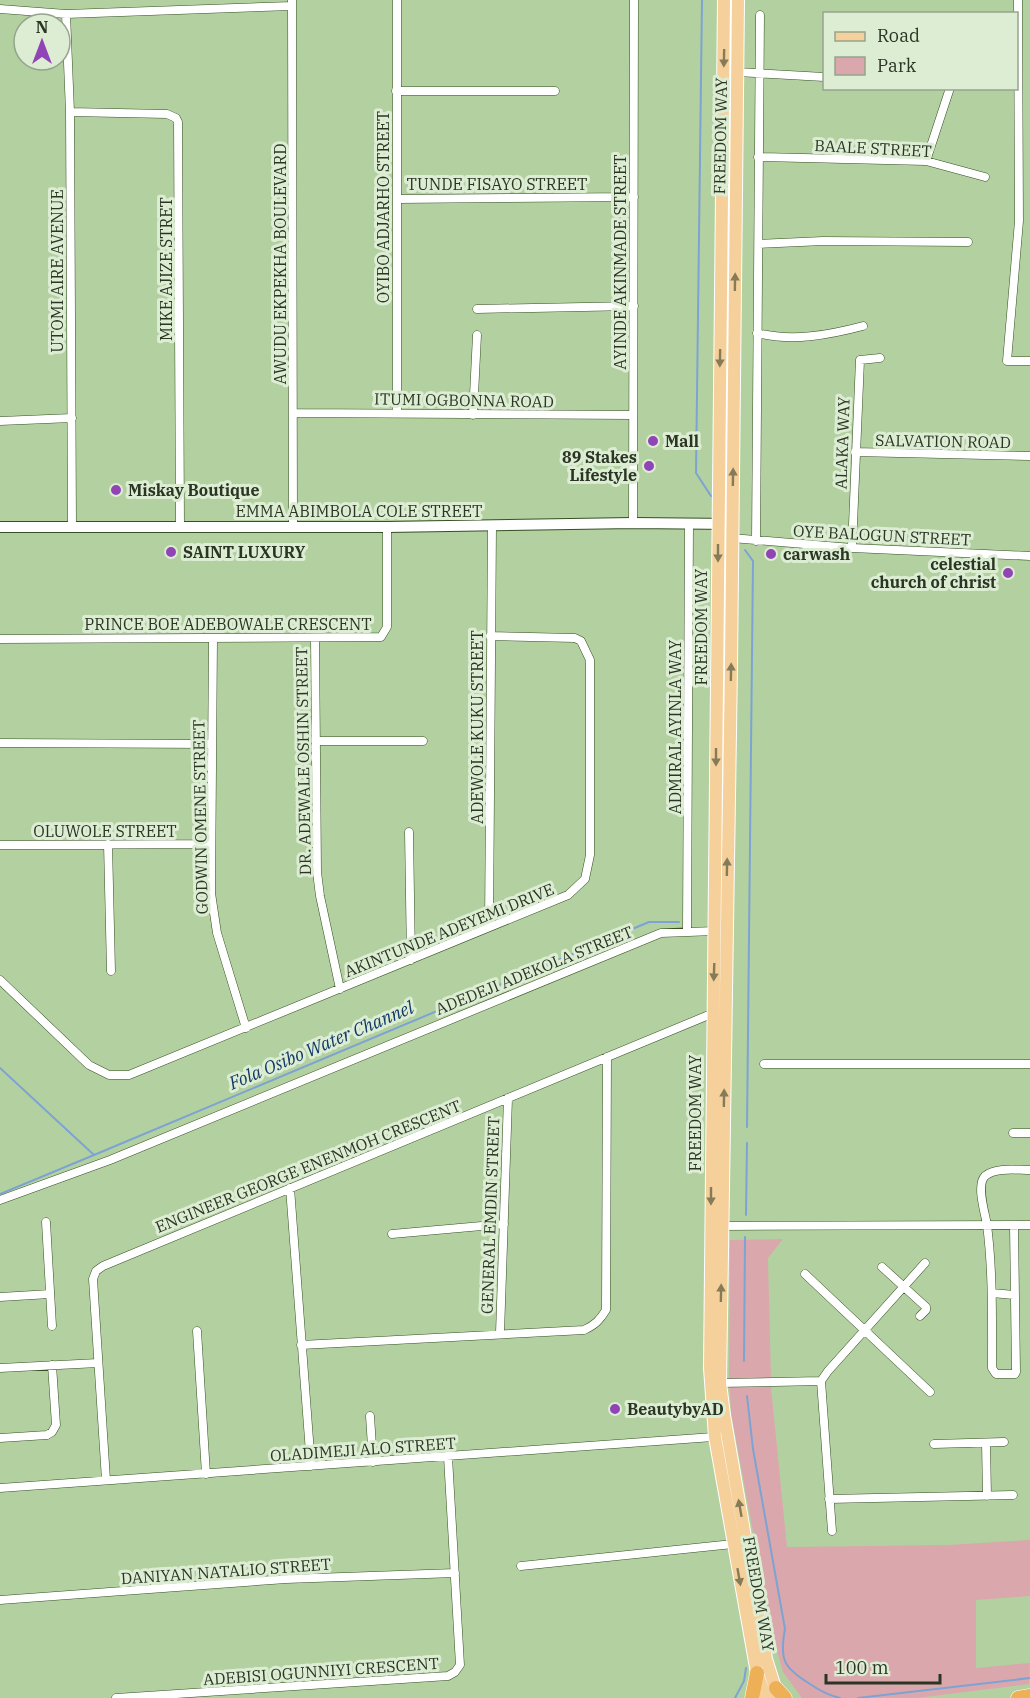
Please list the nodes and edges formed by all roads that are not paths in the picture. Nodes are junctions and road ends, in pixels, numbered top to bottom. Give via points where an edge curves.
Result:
1 (397, 0) edge
2 (634, 0) edge
3 (724, 0) edge
4 (738, 0) edge
5 (1018, 0) edge
6 (292, 3) edge
7 (0, 9) edge
8 (40, 12) edge
9 (72, 14) edge
10 (760, 15) dead end
11 (68, 72) edge
12 (737, 72) junction
13 (761, 72) junction
14 (823, 77) edge
15 (949, 90) edge
16 (396, 91) junction
17 (555, 91) dead end
18 (70, 112) junction
19 (758, 157) junction
20 (926, 161) junction
21 (986, 177) dead end
22 (634, 197) junction
23 (397, 199) junction
24 (969, 242) dead end
25 (759, 244) junction
26 (634, 306) junction
27 (477, 309) dead end
28 (863, 326) dead end
29 (758, 333) junction
30 (477, 335) dead end
31 (880, 358) dead end
32 (1030, 361) edge
33 (294, 412) junction
34 (397, 413) junction
35 (474, 415) junction
36 (633, 415) junction
37 (72, 418) junction
38 (0, 421) edge
39 (855, 452) junction
40 (1030, 456) edge
41 (633, 523) junction
42 (689, 523) junction
43 (718, 523) junction
44 (733, 524) junction
45 (492, 526) junction
46 (0, 527) edge
47 (72, 527) junction
48 (180, 527) junction
49 (293, 527) junction
50 (387, 527) junction
51 (732, 538) junction
52 (756, 541) junction
53 (852, 548) junction
54 (1030, 556) edge
55 (490, 636) junction
56 (213, 638) junction
57 (315, 638) junction
58 (0, 639) edge
59 (317, 741) junction
60 (423, 741) dead end
61 (0, 742) edge
62 (212, 744) junction
63 (410, 832) dead end
64 (108, 844) junction
65 (211, 844) junction
66 (0, 845) edge
67 (489, 927) junction
68 (687, 931) junction
69 (715, 931) junction
70 (411, 960) junction
71 (111, 971) dead end
72 (0, 980) edge
73 (340, 989) junction
74 (725, 1007) junction
75 (712, 1014) junction
76 (246, 1028) junction
77 (607, 1057) junction
78 (764, 1064) dead end
79 (1030, 1064) edge
80 (508, 1098) junction
81 (1013, 1133) dead end
82 (1030, 1133) edge
83 (1030, 1170) edge
84 (290, 1188) junction
85 (0, 1200) edge
86 (46, 1222) dead end
87 (504, 1224) junction
88 (1030, 1225) edge
89 (722, 1226) junction
90 (1014, 1226) junction
91 (987, 1227) junction
92 (392, 1234) dead end
93 (925, 1263) dead end
94 (882, 1267) dead end
95 (805, 1274) dead end
96 (904, 1287) junction
97 (992, 1293) junction
98 (50, 1294) junction
99 (1014, 1295) junction
100 (0, 1297) edge
101 (920, 1316) dead end
102 (52, 1326) dead end
103 (197, 1331) dead end
104 (865, 1331) junction
105 (500, 1333) junction
106 (301, 1345) junction
107 (98, 1363) junction
108 (52, 1365) junction
109 (0, 1368) edge
110 (821, 1382) junction
111 (720, 1383) junction
112 (930, 1392) dead end
113 (370, 1416) dead end
114 (721, 1436) junction
115 (0, 1438) edge
116 (1005, 1442) dead end
117 (986, 1443) junction
118 (934, 1444) dead end
119 (448, 1457) junction
120 (373, 1462) junction
121 (311, 1466) junction
122 (206, 1474) junction
123 (106, 1480) junction
124 (0, 1488) edge
125 (1013, 1495) dead end
126 (987, 1496) junction
127 (829, 1499) junction
128 (832, 1531) dead end
129 (733, 1544) junction
130 (520, 1566) dead end
131 (455, 1573) junction
132 (0, 1600) edge
133 (757, 1673) junction
134 (777, 1696) edge
135 (1030, 1696) edge
136 (116, 1698) edge
137 (752, 1698) edge
138 (1018, 1698) edge

1 - 16 street, OYIBO ADJARHO STREET
2 - 22 street, AYINDE AKINMADE STREET
3 -> 43 main road, FREEDOM WAY
4 - 12 main road, FREEDOM WAY
5 - 32 street via 1019,221 1007,361
6 - 9 street
6 - 33 street, AWUDU EKPEKHA BOULEVARD
7 - 8 street
10 - 13 street
11 - 18 street, UTOMI AIRE AVENUE
12 - 13 street
44 -> 12 main road, FREEDOM WAY
13 - 14 street
13 - 19 street
15 - 20 street
16 - 17 street
16 - 23 street, OYIBO ADJARHO STREET
18 - 37 street, UTOMI AIRE AVENUE
18 - 48 street, MIKE AJIZE STRET via 167,114 178,122
19 - 20 street, BAALE STREET
19 - 25 street
20 - 21 street, BAALE STREET
22 - 23 street, TUNDE FISAYO STREET
22 - 26 street, AYINDE AKINMADE STREET
23 - 34 street, OYIBO ADJARHO STREET
24 - 25 street
25 - 29 street
26 - 27 street
26 - 36 street, AYINDE AKINMADE STREET
28 - 29 street via 806,337
29 - 52 street
30 - 35 street
31 - 39 street, ALAKA WAY via 860,360
33 - 34 street, ITUMI OGBONNA ROAD
33 - 49 street, AWUDU EKPEKHA BOULEVARD
34 - 35 street, ITUMI OGBONNA ROAD
35 - 36 street, ITUMI OGBONNA ROAD
36 - 41 street, AYINDE AKINMADE STREET
37 - 38 street
37 - 47 street, UTOMI AIRE AVENUE
39 - 40 street, SALVATION ROAD
39 - 53 street, ALAKA WAY
41 - 42 street, EMMA ABIMBOLA COLE STREET
41 - 45 street, EMMA ABIMBOLA COLE STREET
42 - 43 street, EMMA ABIMBOLA COLE STREET
42 - 68 street, ADMIRAL AYINLA WAY
43 - 44 street
43 -> 69 main road, FREEDOM WAY
44 - 51 main road, FREEDOM WAY
45 - 50 street, EMMA ABIMBOLA COLE STREET
45 - 55 street, ADEWOLE KUKU STREET
46 - 47 street, EMMA ABIMBOLA COLE STREET
47 - 48 street, EMMA ABIMBOLA COLE STREET
48 - 49 street, EMMA ABIMBOLA COLE STREET
49 - 50 street, EMMA ABIMBOLA COLE STREET
50 - 57 street, PRINCE BOE ADEBOWALE CRESCENT via 385,633 376,638
51 - 52 street, OYE BALOGUN STREET
74 -> 51 main road, FREEDOM WAY
52 - 53 street, OYE BALOGUN STREET
53 - 54 street, OYE BALOGUN STREET
55 - 67 street, ADEWOLE KUKU STREET
55 - 67 street, AKINTUNDE ADEYEMI DRIVE via 568,637 581,641 588,652 590,855 585,879 568,895
56 - 57 street, PRINCE BOE ADEBOWALE CRESCENT
56 - 58 street, PRINCE BOE ADEBOWALE CRESCENT
56 - 62 street, GODWIN OMENE STREET
57 - 59 street, DR. ADEWALE OSHIN STREET
59 - 60 street
59 - 73 street, DR. ADEWALE OSHIN STREET via 317,872
61 - 62 street
62 - 65 street, GODWIN OMENE STREET
63 - 70 street
64 - 65 street, OLUWOLE STREET
64 - 66 street, OLUWOLE STREET
64 - 71 street
65 - 76 street, GODWIN OMENE STREET via 213,914
67 - 70 street, AKINTUNDE ADEYEMI DRIVE
68 - 69 street, ADEDEJI ADEKOLA STREET
68 - 85 street, ADEDEJI ADEKOLA STREET via 661,933 641,940 110,1160
69 -> 75 main road, FREEDOM WAY
70 - 73 street, AKINTUNDE ADEYEMI DRIVE
72 - 76 street, AKINTUNDE ADEYEMI DRIVE via 90,1065 109,1075 129,1075
73 - 76 street, AKINTUNDE ADEYEMI DRIVE
74 - 75 street, ENGINEER GEORGE ENENMOH CRESCENT
89 -> 74 main road, FREEDOM WAY
75 - 77 street, ENGINEER GEORGE ENENMOH CRESCENT
75 -> 114 main road, FREEDOM WAY via 710,1368
77 - 80 street, ENGINEER GEORGE ENENMOH CRESCENT
77 - 105 street via 606,1310 594,1325 584,1329
78 - 79 street
80 - 84 street, ENGINEER GEORGE ENENMOH CRESCENT
80 - 87 street, GENERAL EMDIN STREET
81 - 82 street
83 - 91 street via 998,1171 983,1178 980,1185
84 - 106 street
84 - 107 street, ENGINEER GEORGE ENENMOH CRESCENT via 96,1271 93,1279
86 - 98 street
87 - 92 street
87 - 105 street, GENERAL EMDIN STREET
88 - 90 street
89 - 91 street
111 -> 89 main road, FREEDOM WAY
90 - 91 street
90 - 99 street
91 - 97 street
93 - 96 street
94 - 96 street
95 - 104 street
96 - 101 street via 926,1308
96 - 104 street
97 - 99 street
97 - 99 street via 992,1368 996,1374 1016,1372
98 - 100 street
98 - 102 street
103 - 122 street
104 - 110 street
104 - 112 street
105 - 106 street
106 - 121 street
107 - 108 street
107 - 123 street, ENGINEER GEORGE ENENMOH CRESCENT
108 - 109 street
108 - 115 street via 56,1425 52,1432
110 - 111 street
110 - 127 street
111 - 114 main road, FREEDOM WAY
113 - 120 street
114 - 119 street, OLADIMEJI ALO STREET
114 - 129 main road, FREEDOM WAY
134 -> 114 main road, FREEDOM WAY
116 - 117 street
117 - 118 street
117 - 126 street
119 - 120 street, OLADIMEJI ALO STREET
119 - 131 street, ADEBISI OGUNNIYI CRESCENT
120 - 121 street, OLADIMEJI ALO STREET
121 - 122 street, OLADIMEJI ALO STREET
122 - 123 street, OLADIMEJI ALO STREET
123 - 124 street, OLADIMEJI ALO STREET
125 - 126 street
126 - 127 street
127 - 128 street
129 - 130 street
129 -> 133 main road, FREEDOM WAY
131 - 132 street, DANIYAN NATALIO STREET via 286,1580
131 - 136 street, ADEBISI OGUNNIYI CRESCENT via 460,1665 448,1676
133 - 134 main road, FREEDOM WAY
133 - 137 highway
135 - 138 highway

